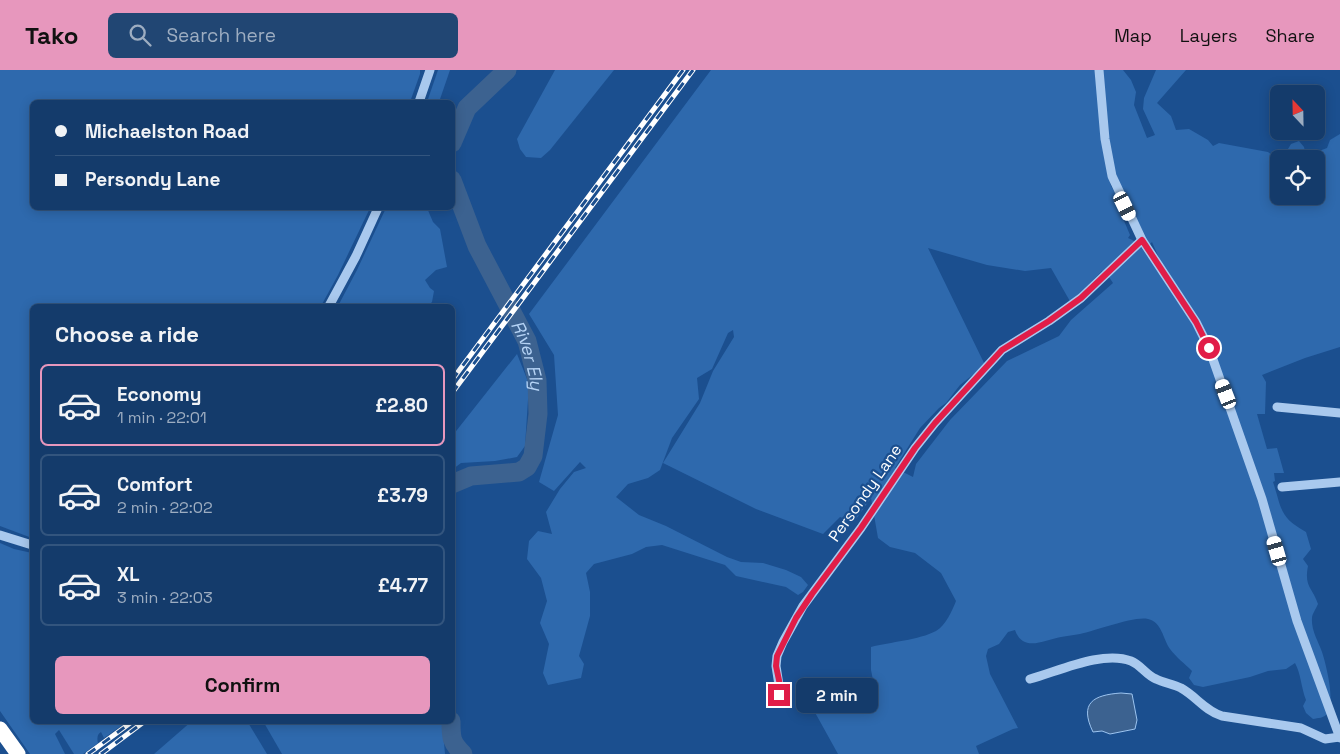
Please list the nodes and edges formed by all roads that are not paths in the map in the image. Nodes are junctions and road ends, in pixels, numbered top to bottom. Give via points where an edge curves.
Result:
1 (430, 70) edge
2 (1099, 70) edge
3 (420, 100) edge
4 (377, 210) edge
5 (1142, 240) junction
6 (330, 304) edge
7 (1276, 407) dead end
8 (1340, 413) edge
9 (1340, 482) edge
10 (1282, 487) dead end
11 (0, 534) edge
12 (30, 544) edge
13 (1030, 679) dead end
14 (779, 695) dead end
15 (0, 729) edge
16 (1340, 737) edge
17 (18, 754) edge

1 - 3 street
2 - 5 street via 1109,163 1116,188
4 - 6 street
5 - 14 street, Persondy Lane via 1081,298 1002,350 915,448 790,627 777,656
5 - 16 street via 1196,322 1209,348 1262,499 1297,621
7 - 8 street
9 - 10 street
11 - 12 street
13 - 16 street via 1098,658 1120,658 1136,664 1156,680 1183,689 1204,707 1222,716 1301,728 1324,739
15 - 17 highway

